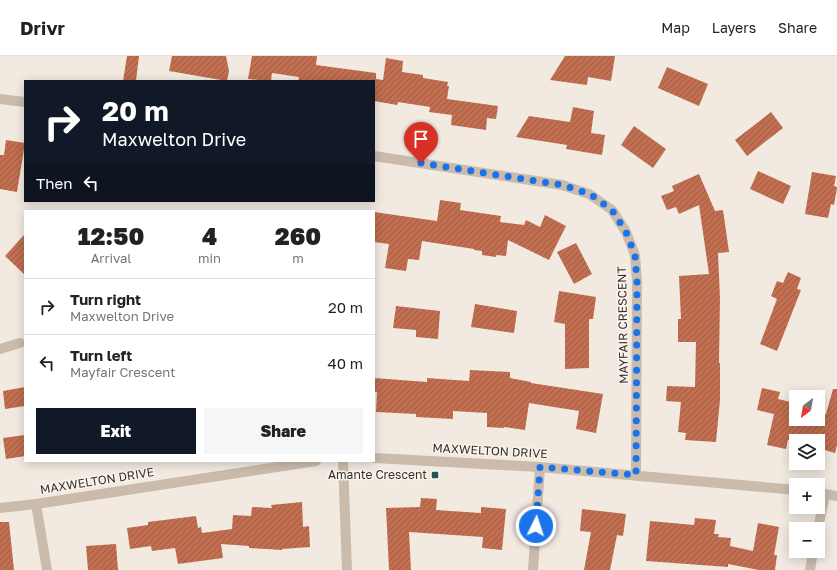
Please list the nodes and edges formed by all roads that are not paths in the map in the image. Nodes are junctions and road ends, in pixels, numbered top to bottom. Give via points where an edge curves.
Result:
1 (0, 99) edge
2 (24, 102) edge
3 (375, 156) edge
4 (20, 343) dead end
5 (0, 349) edge
6 (375, 458) edge
7 (309, 462) edge
8 (343, 462) edge
9 (540, 467) junction
10 (636, 475) junction
11 (789, 489) edge
12 (825, 494) edge
13 (837, 496) edge
14 (36, 504) junction
15 (0, 508) edge
16 (812, 558) edge
17 (46, 570) edge
18 (347, 570) edge
19 (533, 570) edge
20 (810, 570) edge

1 - 2 street
3 - 10 street, MAYFAIR CRESCENT via 562,185 590,194 612,210 626,232 635,255
4 - 5 street
6 - 9 street, MAXWELTON DRIVE
7 - 14 street, MAXWELTON DRIVE
8 - 18 street
9 - 10 street, MAXWELTON DRIVE
9 - 19 street
10 - 11 street, MAXWELTON DRIVE
12 - 13 street
14 - 15 street, MAXWELTON DRIVE
14 - 17 street
16 - 20 street

